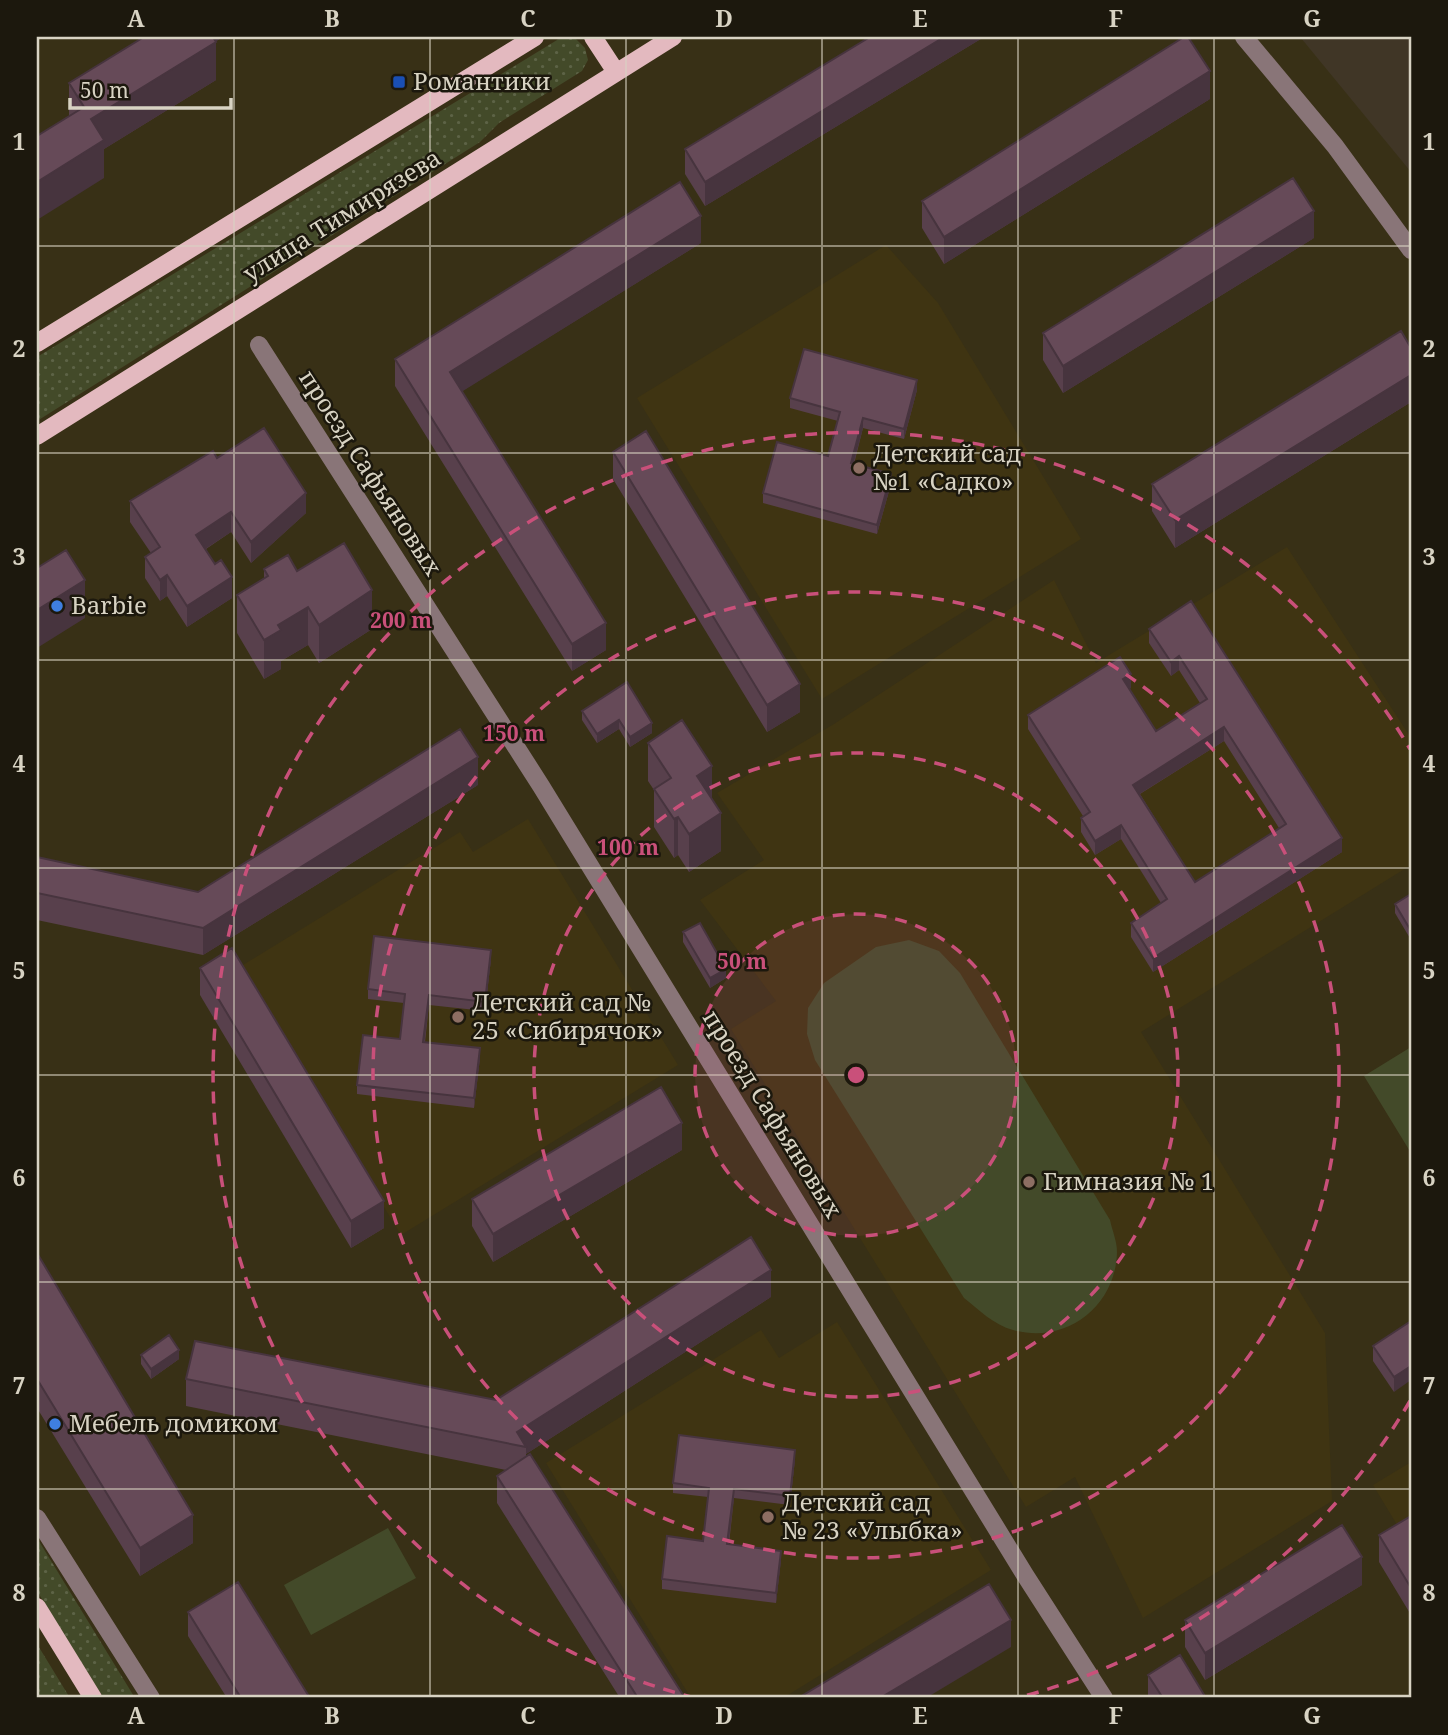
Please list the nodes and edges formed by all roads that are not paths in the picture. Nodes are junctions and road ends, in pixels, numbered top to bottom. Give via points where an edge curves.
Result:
1 (535, 37) edge
2 (593, 37) edge
3 (673, 37) edge
4 (1244, 37) edge
5 (616, 72) junction
6 (1411, 250) edge
7 (37, 343) edge
8 (259, 345) dead end
9 (37, 436) edge
10 (37, 1518) edge
11 (37, 1607) edge
12 (93, 1698) edge
13 (151, 1698) edge
14 (1104, 1698) edge

1 - 7 main road, улица Тимирязева
2 - 5 main road
3 - 5 main road, улица Тимирязева
4 - 6 street via 1335,146
5 - 9 main road, улица Тимирязева
8 - 14 street, проезд Сафьяновых via 541,786
10 - 13 street
11 - 12 main road

